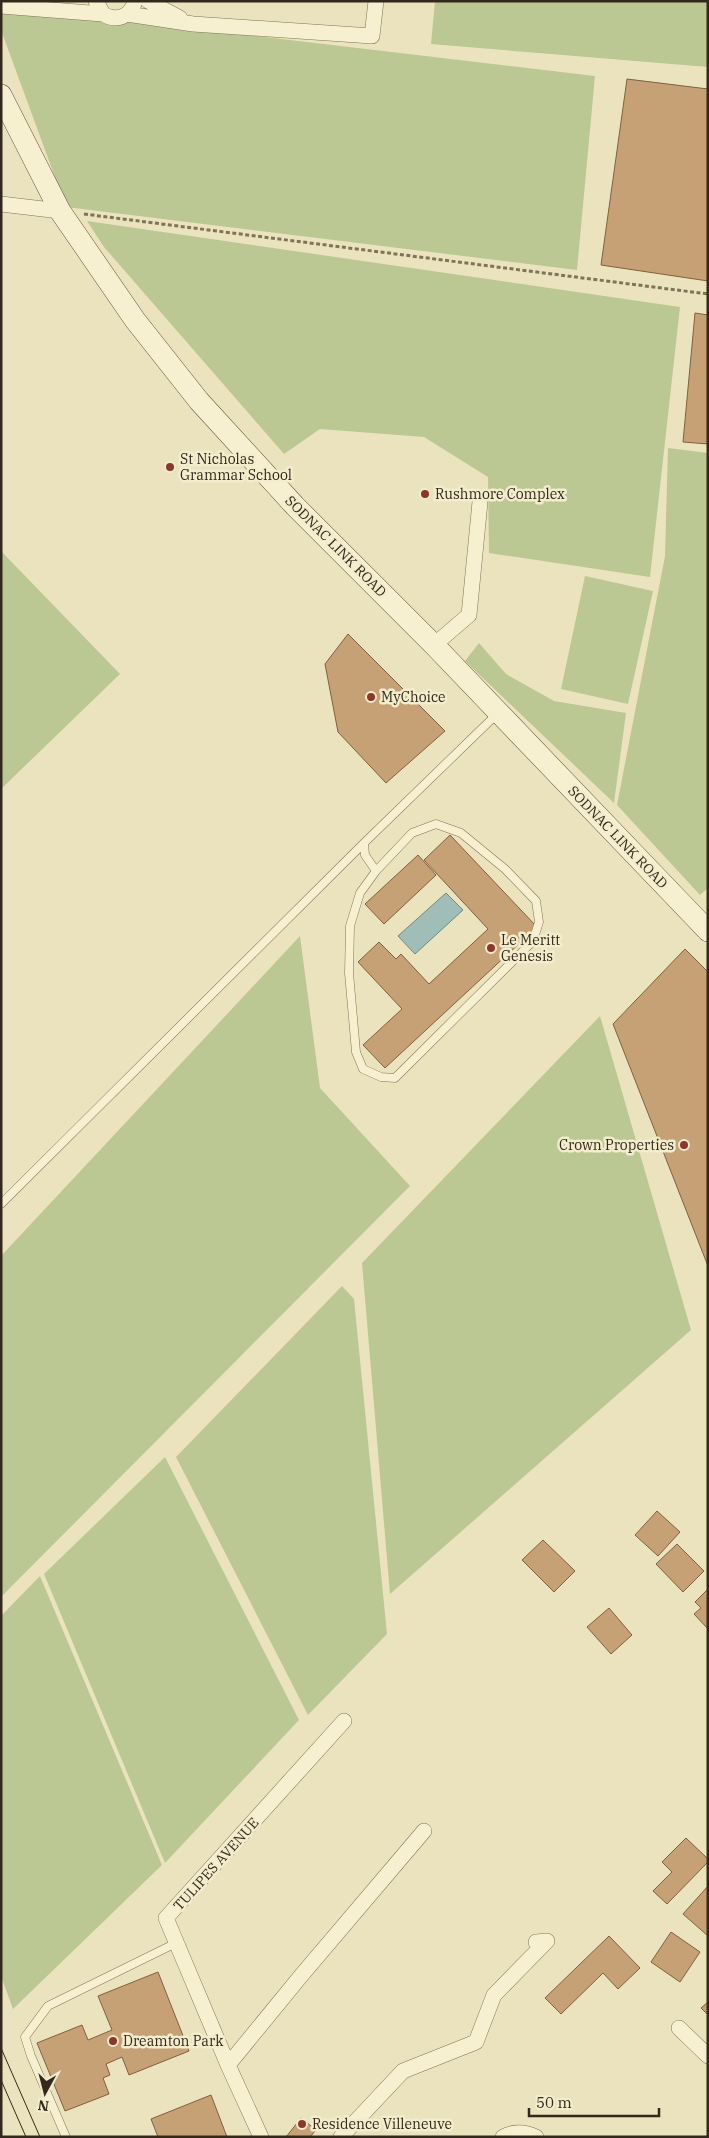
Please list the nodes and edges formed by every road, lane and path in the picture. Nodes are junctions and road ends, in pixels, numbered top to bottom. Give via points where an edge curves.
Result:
1 (148, 1) edge
2 (376, 1) edge
3 (1, 6) edge
4 (99, 7) edge
5 (131, 8) edge
6 (193, 24) junction
7 (1, 95) edge
8 (1, 204) edge
9 (60, 211) junction
10 (708, 294) edge
11 (480, 502) dead end
12 (434, 645) junction
13 (499, 713) junction
14 (364, 843) junction
15 (376, 871) junction
16 (708, 931) edge
17 (1, 1204) edge
18 (344, 1721) dead end
19 (424, 1830) dead end
20 (536, 1942) dead end
21 (176, 1943) junction
22 (679, 2028) dead end
23 (708, 2056) edge
24 (228, 2065) junction
25 (66, 2137) edge
26 (260, 2137) edge
27 (340, 2137) edge
28 (503, 2137) edge
29 (536, 2137) edge

1 - 6 street
2 - 6 street via 372,36
3 - 4 street
4 - 5 street via 115,18
5 - 6 street
7 - 9 main road, SODNAC LINK ROAD
8 - 9 street
9 - 10 path
9 - 12 main road, SODNAC LINK ROAD via 135,320 199,401 295,506
11 - 12 street via 469,614
12 - 13 main road, SODNAC LINK ROAD
13 - 14 lane
13 - 16 main road, SODNAC LINK ROAD
14 - 15 lane via 365,855
14 - 17 lane
15 - 15 lane via 360,893 350,926 349,974 356,1052 363,1070 381,1078 395,1078 533,941 539,922 536,901 504,869 461,833 436,824 412,833
18 - 21 street, TULIPES AVENUE via 166,1918
19 - 24 street
20 - 27 street via 547,1941 494,1995 476,2042 403,2071
21 - 24 street, TULIPES AVENUE
21 - 25 lane via 48,2006 26,2037
22 - 23 street
24 - 26 street, TULIPES AVENUE
28 - 29 street via 511,2132

